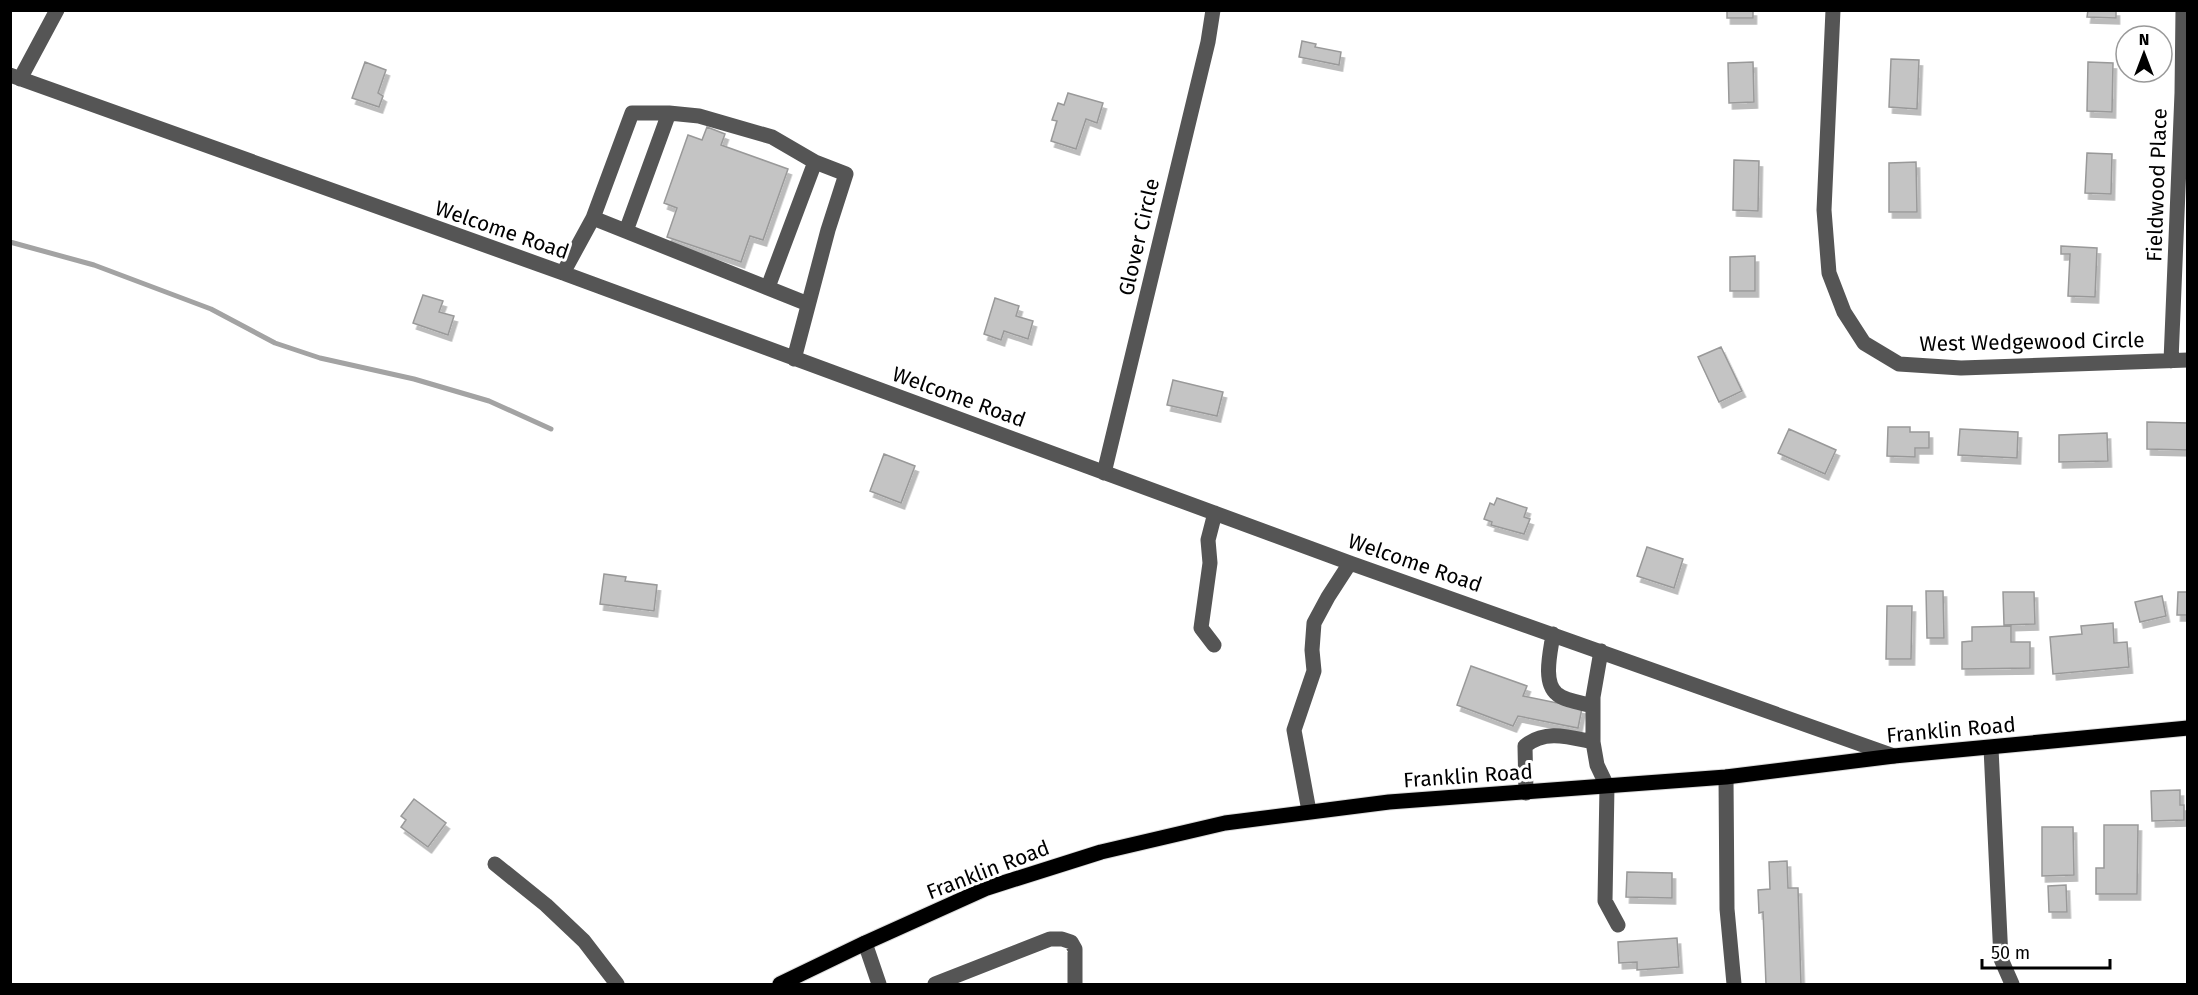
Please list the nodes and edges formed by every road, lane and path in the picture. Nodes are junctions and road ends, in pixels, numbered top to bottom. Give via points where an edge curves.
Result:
1 (57, 10) edge
2 (1213, 10) edge
3 (1833, 10) edge
4 (2183, 10) edge
5 (15, 77) edge
6 (669, 113) junction
7 (815, 162) junction
8 (593, 218) junction
9 (626, 231) junction
10 (563, 273) junction
11 (768, 288) junction
12 (808, 304) junction
13 (794, 359) junction
14 (2187, 360) edge
15 (2171, 361) junction
16 (1104, 473) junction
17 (1215, 513) junction
18 (1350, 563) junction
19 (1553, 634) junction
20 (1214, 645) dead end
21 (1600, 651) junction
22 (1593, 706) junction
23 (2187, 728) edge
24 (1593, 742) junction
25 (1991, 747) junction
26 (1894, 756) junction
27 (1726, 777) junction
28 (1607, 786) junction
29 (1526, 793) junction
30 (1309, 811) junction
31 (495, 864) dead end
32 (1618, 925) dead end
33 (866, 943) junction
34 (617, 984) edge
35 (780, 984) edge
36 (879, 984) edge
37 (934, 984) edge
38 (1075, 984) edge
39 (1734, 984) edge
40 (2012, 984) edge

1 - 5 street
2 - 16 street, Glover Circle
3 - 15 street, West Wedgewood Circle via 1824,210 1829,273 1844,312 1864,343 1899,364 1961,368
4 - 15 street, Fieldwood Place
5 - 10 street, Welcome Road
6 - 7 street via 699,116 772,137
6 - 8 street via 632,113
6 - 9 street
7 - 11 street
7 - 12 street via 846,174
8 - 9 street
8 - 10 street
9 - 11 street
10 - 13 street, Welcome Road
11 - 12 street
12 - 13 street
13 - 16 street, Welcome Road
14 - 15 street, West Wedgewood Circle
16 - 17 street, Welcome Road
17 - 18 street, Welcome Road
17 - 20 street via 1208,540 1210,563 1201,628
18 - 19 street, Welcome Road
18 - 30 street via 1314,623 1314,671 1294,730
19 - 21 street, Welcome Road
19 - 22 street via 1551,687 1557,695
21 - 22 street
21 - 26 street, Welcome Road
22 - 24 street
23 - 25 main road, Franklin Road
24 - 28 street via 1597,765
24 - 29 street via 1559,735 1534,738 1525,746
25 - 26 main road, Franklin Road
25 - 40 street via 2001,959
26 - 27 main road, Franklin Road
27 - 28 main road, Franklin Road
27 - 39 street via 1727,909
28 - 29 main road, Franklin Road
28 - 32 street via 1605,901
29 - 30 main road, Franklin Road
30 - 33 main road, Franklin Road via 1225,823 1101,852 987,888
31 - 34 street via 584,941
33 - 35 main road, Franklin Road
33 - 36 street
37 - 38 street via 1050,939 1071,942 1075,949

